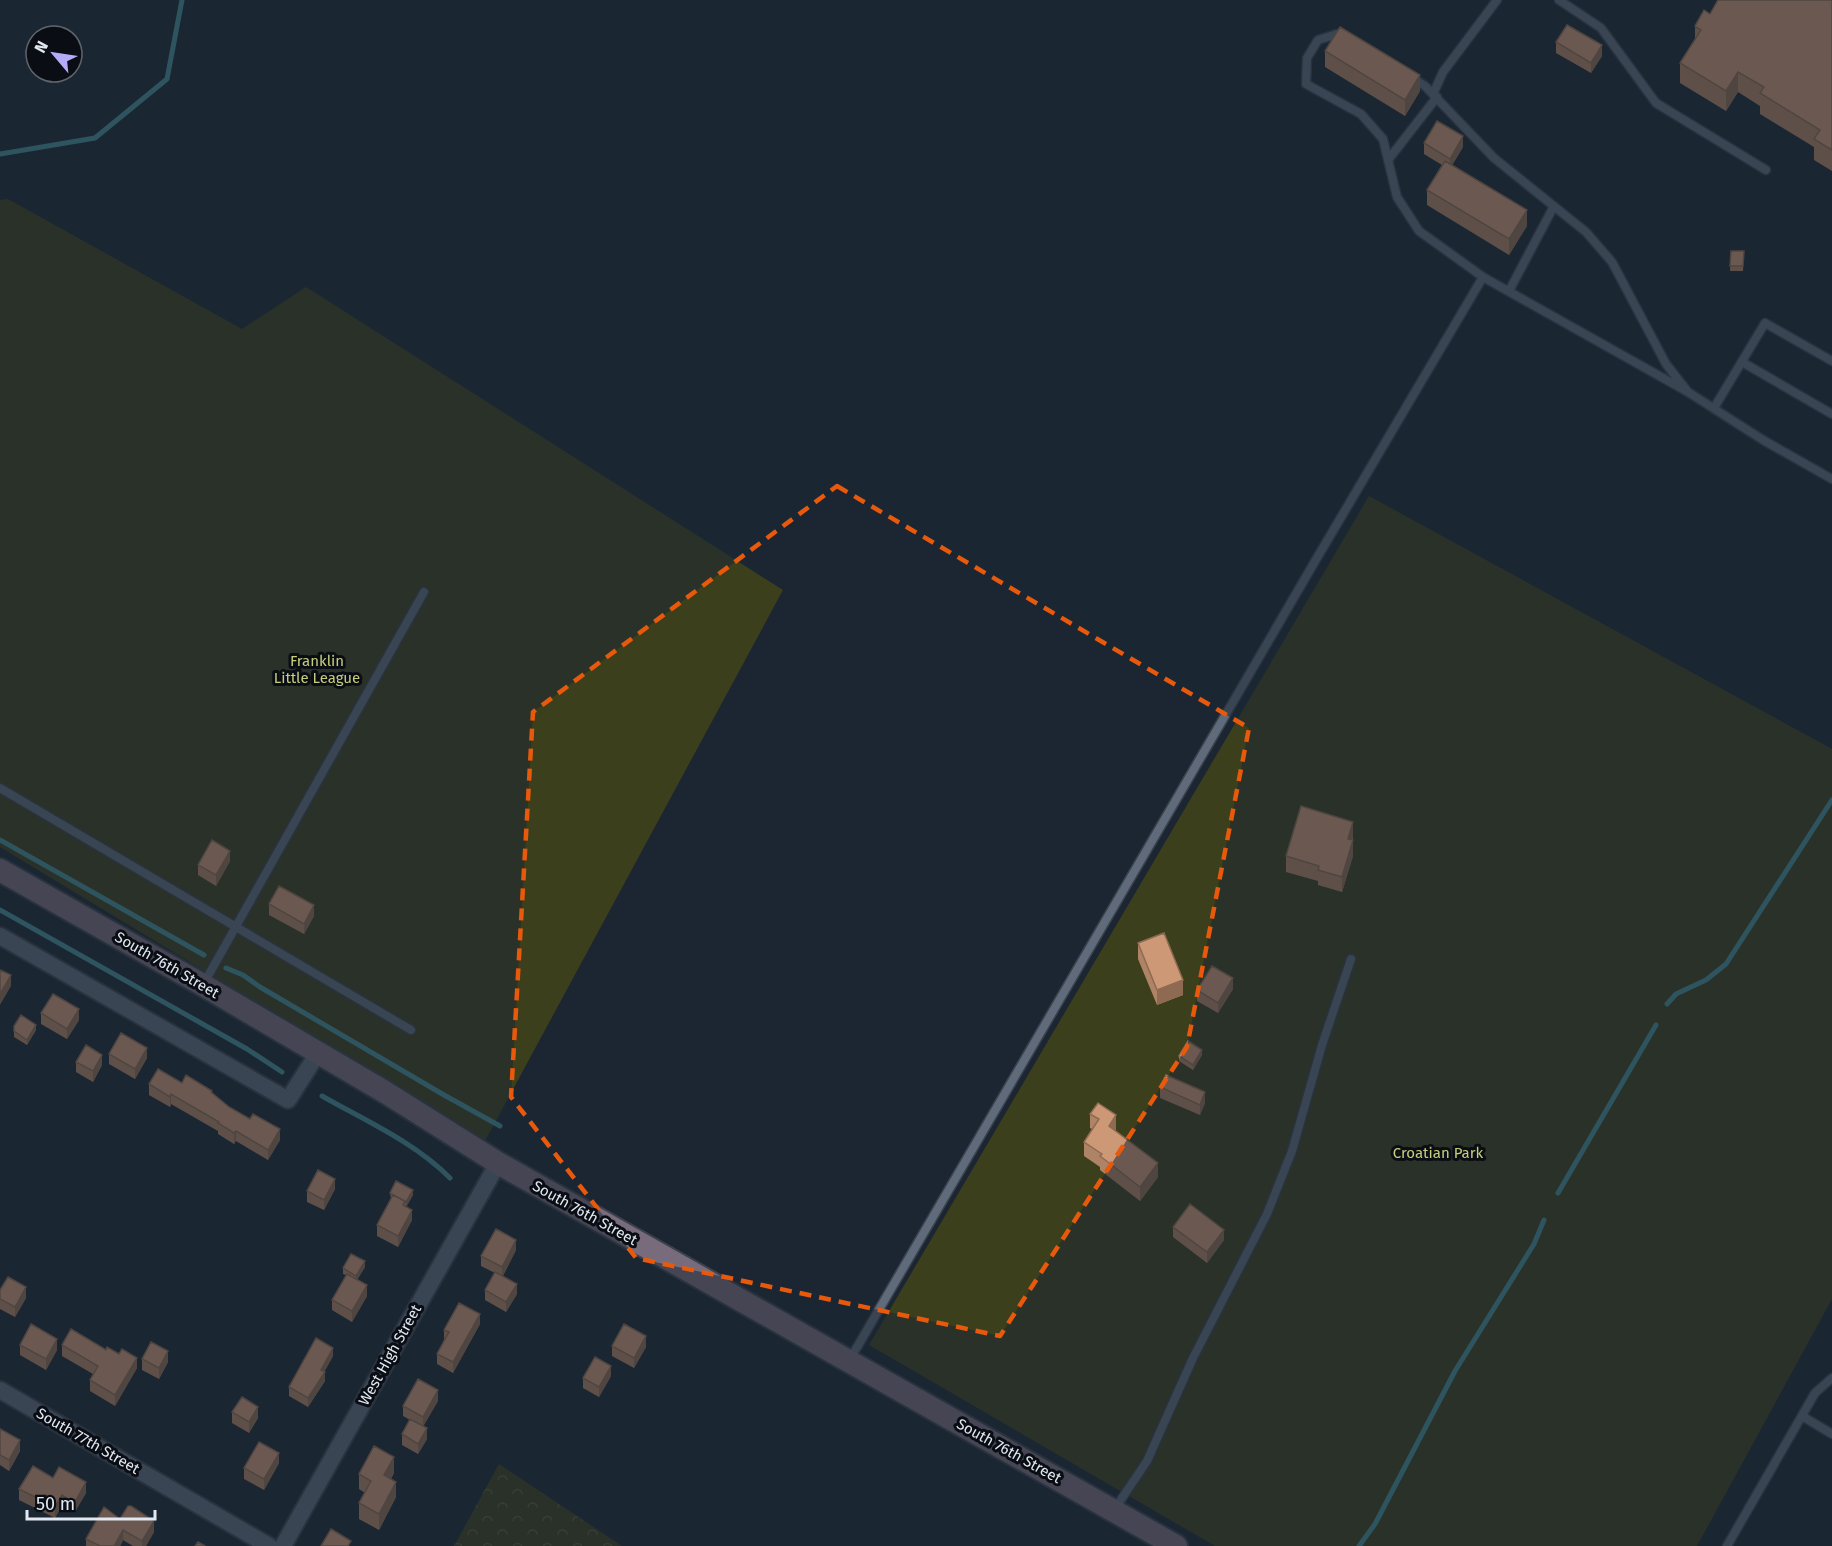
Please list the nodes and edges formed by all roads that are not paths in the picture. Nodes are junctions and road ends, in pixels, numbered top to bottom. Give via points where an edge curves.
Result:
1 (1497, 0) edge
2 (1559, 0) edge
3 (1347, 39) edge
4 (1406, 74) edge
5 (1435, 96) junction
6 (1388, 160) junction
7 (1766, 170) dead end
8 (1554, 206) junction
9 (1483, 277) junction
10 (1509, 291) junction
11 (1832, 361) edge
12 (1742, 362) junction
13 (1688, 392) junction
14 (1713, 408) junction
15 (1832, 414) edge
16 (1832, 479) edge
17 (424, 591) dead end
18 (0, 788) edge
19 (0, 870) edge
20 (235, 928) junction
21 (0, 936) edge
22 (1351, 959) dead end
23 (203, 985) junction
24 (411, 1030) dead end
25 (318, 1053) junction
26 (498, 1163) junction
27 (849, 1362) junction
28 (1832, 1378) edge
29 (0, 1390) edge
30 (1802, 1416) junction
31 (1832, 1434) edge
32 (1114, 1511) junction
33 (269, 1546) edge
34 (283, 1546) edge
35 (1176, 1546) edge
36 (1727, 1546) edge

1 - 5 lane via 1443,72
2 - 7 lane via 1601,28 1656,103
3 - 6 lane via 1337,34 1318,39 1307,58 1306,84 1361,114 1383,139
4 - 5 lane
5 - 6 lane
5 - 8 lane via 1494,158
6 - 9 lane via 1397,197 1419,231
8 - 10 lane
8 - 13 lane via 1586,232 1612,262 1666,364
9 - 10 lane
9 - 27 lane
10 - 13 lane
11 - 12 lane via 1766,323
12 - 14 lane
12 - 15 lane
13 - 14 lane
14 - 16 lane
17 - 20 lane
18 - 20 lane
19 - 23 main road, South 76th Street
20 - 23 lane
20 - 24 lane
21 - 25 street via 288,1100
22 - 32 lane via 1292,1151 1267,1214 1193,1358 1147,1461
23 - 25 main road, South 76th Street
25 - 26 main road, South 76th Street
26 - 27 main road, South 76th Street
26 - 34 street, West High Street
27 - 32 main road, South 76th Street
28 - 30 lane via 1815,1394
29 - 33 street, South 77th Street
30 - 31 lane
30 - 36 lane
32 - 35 main road, South 76th Street

